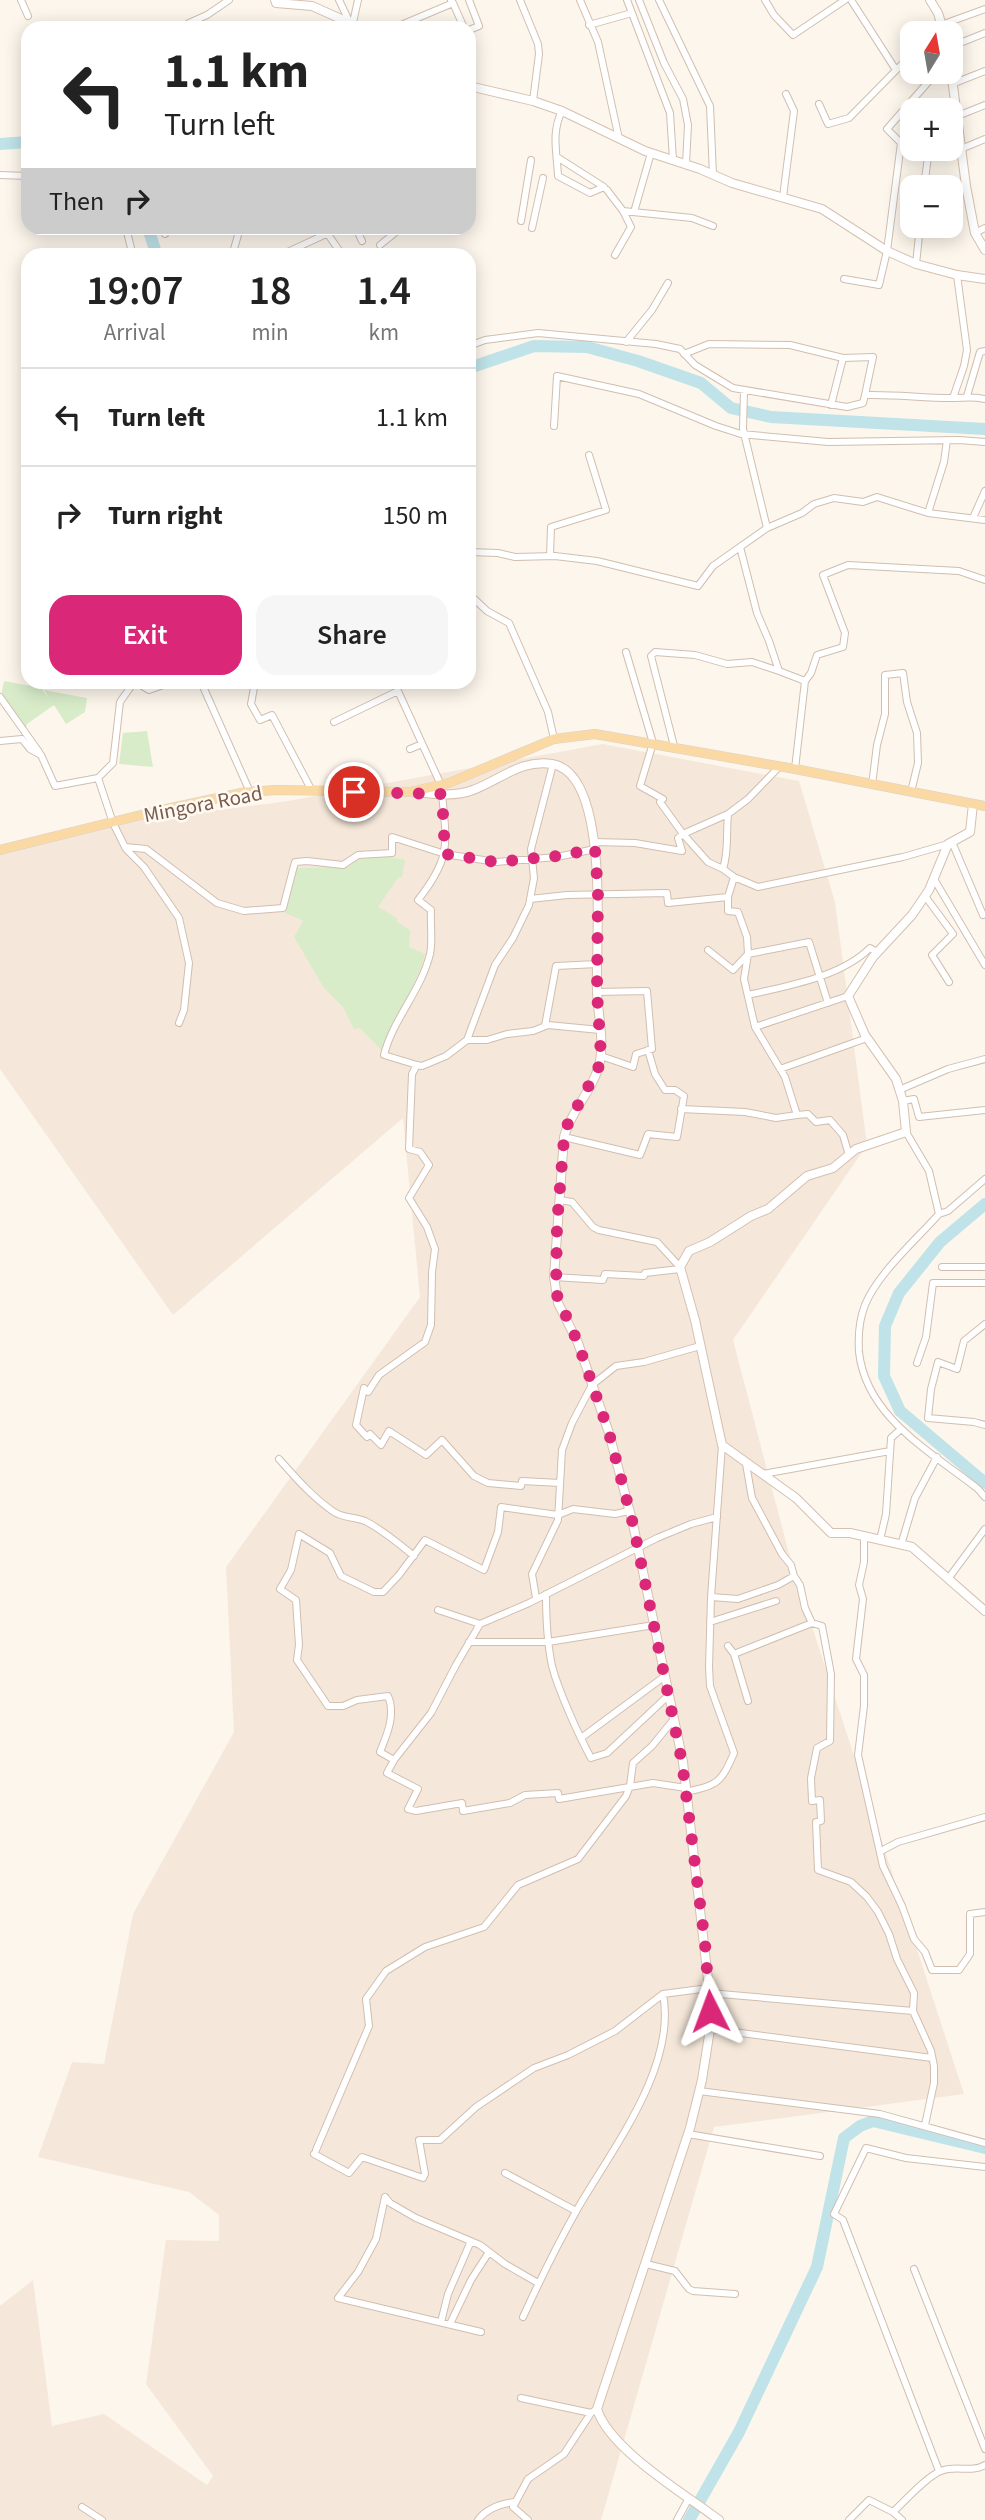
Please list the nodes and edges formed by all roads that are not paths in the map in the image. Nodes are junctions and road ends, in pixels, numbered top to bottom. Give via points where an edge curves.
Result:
1 (21, 0) edge
2 (229, 0) edge
3 (275, 0) edge
4 (339, 0) edge
5 (358, 0) edge
6 (469, 0) edge
7 (520, 0) edge
8 (580, 0) edge
9 (627, 0) edge
10 (639, 0) edge
11 (659, 0) edge
12 (765, 0) edge
13 (845, 0) edge
14 (851, 0) edge
15 (930, 0) edge
16 (452, 2) edge
17 (985, 9) edge
18 (632, 13) junction
19 (28, 16) dead end
20 (194, 21) edge
21 (340, 21) edge
22 (348, 21) edge
23 (353, 21) edge
24 (410, 21) edge
25 (463, 21) edge
26 (940, 21) edge
27 (960, 21) edge
28 (589, 25) junction
29 (476, 27) edge
30 (985, 33) edge
31 (963, 42) edge
32 (900, 66) edge
33 (896, 70) junction
34 (985, 71) edge
35 (963, 80) edge
36 (926, 84) edge
37 (953, 84) edge
38 (476, 88) edge
39 (786, 94) dead end
40 (953, 98) edge
41 (533, 101) junction
42 (819, 104) dead end
43 (985, 105) edge
44 (562, 111) junction
45 (963, 114) edge
46 (985, 139) edge
47 (620, 141) junction
48 (963, 148) edge
49 (651, 153) junction
50 (557, 157) junction
51 (531, 160) dead end
52 (673, 160) junction
53 (963, 161) edge
54 (686, 164) junction
55 (0, 175) edge
56 (713, 175) junction
57 (21, 176) edge
58 (543, 178) dead end
59 (607, 190) dead end
60 (783, 197) junction
61 (623, 211) junction
62 (634, 212) junction
63 (521, 221) dead end
64 (713, 226) dead end
65 (532, 228) dead end
66 (985, 228) edge
67 (975, 233) junction
68 (323, 235) edge
69 (359, 235) edge
70 (392, 235) edge
71 (919, 238) edge
72 (362, 242) dead end
73 (380, 245) dead end
74 (296, 248) edge
75 (985, 250) edge
76 (887, 251) junction
77 (615, 255) dead end
78 (916, 264) junction
79 (957, 275) junction
80 (844, 279) dead end
81 (985, 279) edge
82 (668, 283) dead end
83 (626, 342) junction
84 (476, 343) edge
85 (985, 351) edge
86 (684, 354) junction
87 (843, 358) junction
88 (744, 391) junction
89 (865, 394) junction
90 (967, 396) junction
91 (953, 398) junction
92 (985, 399) edge
93 (831, 405) junction
94 (554, 426) dead end
95 (743, 431) junction
96 (947, 440) junction
97 (985, 442) edge
98 (589, 455) dead end
99 (985, 491) edge
100 (928, 513) junction
101 (973, 518) junction
102 (985, 520) edge
103 (767, 528) junction
104 (740, 547) junction
105 (476, 552) edge
106 (550, 556) junction
107 (985, 580) edge
108 (476, 601) edge
109 (626, 652) dead end
110 (779, 671) junction
111 (805, 681) junction
112 (130, 689) edge
113 (204, 689) edge
114 (254, 689) edge
115 (0, 697) edge
116 (334, 722) dead end
117 (554, 739) junction
118 (0, 741) edge
119 (653, 743) junction
120 (422, 744) junction
121 (674, 746) junction
122 (410, 749) dead end
123 (41, 755) junction
124 (553, 764) junction
125 (780, 766) junction
126 (795, 769) junction
127 (98, 778) junction
128 (872, 785) junction
129 (441, 790) junction
130 (250, 792) junction
131 (312, 792) junction
132 (911, 792) junction
133 (973, 804) junction
134 (985, 806) edge
135 (728, 814) junction
136 (113, 823) junction
137 (683, 834) junction
138 (950, 843) junction
139 (594, 846) junction
140 (125, 847) junction
141 (0, 850) edge
142 (445, 854) junction
143 (532, 858) junction
144 (723, 869) junction
145 (734, 877) junction
146 (934, 878) junction
147 (598, 895) junction
148 (925, 895) junction
149 (728, 897) junction
150 (530, 899) junction
151 (983, 915) dead end
152 (708, 950) dead end
153 (877, 952) junction
154 (748, 954) junction
155 (597, 964) junction
156 (985, 965) edge
157 (819, 976) junction
158 (949, 982) dead end
159 (597, 992) junction
160 (748, 995) junction
161 (848, 996) junction
162 (828, 1003) junction
163 (179, 1023) dead end
164 (545, 1026) junction
165 (755, 1027) junction
166 (600, 1030) junction
167 (867, 1038) junction
168 (467, 1040) junction
169 (648, 1051) junction
170 (601, 1056) junction
171 (985, 1059) edge
172 (417, 1065) junction
173 (780, 1069) junction
174 (900, 1090) junction
175 (903, 1101) junction
176 (681, 1109) junction
177 (985, 1110) edge
178 (797, 1115) junction
179 (906, 1132) junction
180 (564, 1138) junction
181 (849, 1155) junction
182 (985, 1179) edge
183 (559, 1200) junction
184 (939, 1214) junction
185 (942, 1267) dead end
186 (985, 1267) edge
187 (680, 1268) junction
188 (554, 1277) junction
189 (985, 1283) edge
190 (985, 1324) edge
191 (700, 1346) junction
192 (917, 1363) dead end
193 (592, 1385) junction
194 (985, 1425) edge
195 (901, 1429) junction
196 (722, 1445) junction
197 (890, 1451) junction
198 (937, 1457) junction
199 (279, 1459) dead end
200 (746, 1464) junction
201 (763, 1474) junction
202 (560, 1483) junction
203 (985, 1497) edge
204 (629, 1511) junction
205 (558, 1515) junction
206 (717, 1517) junction
207 (985, 1529) edge
208 (864, 1536) junction
209 (880, 1540) junction
210 (901, 1545) junction
211 (638, 1548) junction
212 (414, 1556) junction
213 (794, 1576) junction
214 (948, 1579) junction
215 (546, 1594) junction
216 (711, 1597) junction
217 (536, 1598) junction
218 (776, 1601) dead end
219 (438, 1611) dead end
220 (985, 1611) edge
221 (710, 1622) junction
222 (812, 1623) junction
223 (480, 1624) junction
224 (654, 1625) junction
225 (469, 1642) junction
226 (548, 1642) junction
227 (728, 1646) dead end
228 (734, 1654) junction
229 (665, 1676) junction
230 (669, 1695) junction
231 (748, 1700) dead end
232 (674, 1719) junction
233 (581, 1738) junction
234 (394, 1759) junction
235 (630, 1786) junction
236 (686, 1790) junction
237 (985, 1817) edge
238 (881, 1851) junction
239 (985, 1912) edge
240 (709, 1990) junction
241 (663, 1994) junction
242 (913, 2011) junction
243 (710, 2029) junction
244 (932, 2057) junction
245 (699, 2091) junction
246 (925, 2125) junction
247 (688, 2134) junction
248 (985, 2143) edge
249 (820, 2156) dead end
250 (985, 2168) edge
251 (505, 2173) dead end
252 (576, 2211) junction
253 (471, 2241) junction
254 (489, 2252) junction
255 (646, 2264) junction
256 (914, 2269) dead end
257 (538, 2283) junction
258 (735, 2294) dead end
259 (523, 2317) dead end
260 (442, 2322) junction
261 (450, 2324) junction
262 (481, 2332) dead end
263 (521, 2398) dead end
264 (594, 2411) junction
265 (985, 2449) edge
266 (985, 2465) edge
267 (939, 2471) junction
268 (689, 2498) junction
269 (514, 2502) junction
270 (82, 2507) dead end
271 (893, 2512) junction
272 (102, 2520) edge
273 (478, 2520) edge
274 (528, 2520) edge
275 (677, 2520) edge
276 (719, 2520) edge
277 (849, 2520) edge
278 (902, 2520) edge

1 - 19 street
2 - 20 street
3 - 21 main road via 312,6
4 - 22 street
5 - 23 street
6 - 29 street
7 - 41 street via 538,44
8 - 28 street
9 - 18 street
10 - 54 street via 684,99
11 - 56 street via 710,106
12 - 13 street via 793,35
14 - 33 street
15 - 26 main road
16 - 24 street
16 - 25 street
17 - 27 street
18 - 28 street
18 - 52 street via 670,113
28 - 47 street
30 - 31 street
32 - 33 street
33 - 42 street via 849,118 828,124
34 - 35 street
36 - 76 street via 887,129 901,142
37 - 40 main road
38 - 41 main road
39 - 60 street via 794,111
41 - 44 main road
43 - 45 street
44 - 47 main road
44 - 50 street via 555,124
46 - 48 street
47 - 49 main road
49 - 52 main road
49 - 62 street
50 - 50 street via 558,176 590,193 604,187
51 - 63 street
52 - 54 main road
53 - 67 main road
54 - 56 main road
55 - 57 street
56 - 60 main road
58 - 65 street
59 - 61 street
60 - 76 main road via 822,209
61 - 62 street
61 - 77 street via 631,227
62 - 64 street via 692,218
66 - 67 street
67 - 75 main road
68 - 74 street
69 - 72 street
70 - 73 street
71 - 78 street
76 - 78 main road
76 - 80 street via 879,285
78 - 79 main road
79 - 81 main road
79 - 91 street via 967,350
82 - 83 street
83 - 84 street via 538,333
83 - 86 street via 656,344
85 - 90 street via 979,352
86 - 87 street via 709,344 790,345
86 - 88 street via 712,377
87 - 89 street via 873,357
87 - 93 street
88 - 93 street
88 - 95 street
89 - 91 street
89 - 93 street via 863,403
90 - 91 street
90 - 92 street
94 - 95 street via 557,376 639,394 716,426
95 - 96 street via 828,442
95 - 103 street
96 - 97 street
96 - 100 street
98 - 106 street via 606,510 551,527
99 - 101 street
100 - 101 street
100 - 103 street via 877,497 863,502 834,498
101 - 102 street
103 - 104 street
104 - 106 street via 713,566 698,586 597,561
104 - 110 street via 754,605
105 - 106 street
107 - 111 street via 959,571 848,565 823,575 845,633 843,647 817,654
108 - 117 street via 513,629 548,712
109 - 119 street
110 - 111 street
110 - 121 street via 752,663 727,664 695,655 655,652 651,656
111 - 126 street
112 - 127 street via 120,702 113,763
113 - 130 street
114 - 131 street via 251,704 260,720 272,715
115 - 123 street
116 - 120 street via 398,691
117 - 119 main road, Mingora Road via 595,734
117 - 129 main road, Mingora Road
118 - 123 street via 22,739
119 - 121 main road, Mingora Road
119 - 137 street via 640,786 663,799 660,802
120 - 122 street
120 - 129 street
121 - 125 main road, Mingora Road
123 - 127 street via 55,786
124 - 129 main road via 520,767 456,794
124 - 139 main road via 567,770 584,795
124 - 143 street
125 - 126 main road, Mingora Road
125 - 135 street
126 - 128 main road, Mingora Road
127 - 136 street
128 - 132 main road, Mingora Road
128 - 132 street via 885,714 885,675 903,673 917,733 918,763
129 - 131 main road, Mingora Road
129 - 142 street
130 - 131 main road, Mingora Road
130 - 136 main road, Mingora Road
132 - 133 main road, Mingora Road
133 - 134 main road, Mingora Road
133 - 138 main road via 970,832
135 - 137 street
135 - 144 street
136 - 140 street
136 - 141 main road, Mingora Road
137 - 139 street via 678,838 682,852 635,843
137 - 144 street via 708,863
138 - 145 street via 758,887
138 - 146 main road
138 - 151 street
139 - 143 street
139 - 147 main road
140 - 142 street via 146,849 217,904 244,911 283,908 295,862 343,865 358,855 392,853 392,837
140 - 163 street via 179,918 189,962
142 - 143 street via 496,862
142 - 172 street via 437,876 418,900 431,910 430,953 384,1055
143 - 150 street
144 - 145 street
145 - 149 street
146 - 148 main road
146 - 156 street
147 - 149 street via 667,893 668,903
147 - 150 street
147 - 155 main road
148 - 153 main road
148 - 158 street via 953,934 932,955
149 - 154 street via 728,911 738,912 747,937
150 - 168 street via 495,965
152 - 154 street via 733,970
153 - 157 street via 870,948
153 - 161 main road
154 - 157 street via 809,942
154 - 160 street via 744,979
155 - 159 main road
155 - 164 street via 556,967
157 - 160 street
157 - 162 street
159 - 166 main road
159 - 169 street via 647,991 652,1049
160 - 165 street
161 - 162 street
161 - 167 main road
162 - 165 street
164 - 166 street
164 - 168 street via 487,1040
165 - 173 street
166 - 170 main road
167 - 173 street
167 - 174 main road
168 - 172 street via 446,1056
169 - 170 street via 636,1054 633,1067
169 - 176 street via 665,1090 684,1096
170 - 180 main road
171 - 174 street
172 - 202 street via 412,1074 409,1149 420,1152 429,1164 409,1198 435,1249 431,1325 425,1342 379,1375 368,1392 364,1388 356,1425 381,1444 389,1431 426,1455 442,1440 474,1476 488,1483
173 - 178 street
174 - 175 main road
175 - 177 street via 914,1099 919,1117
175 - 179 main road
176 - 178 street via 776,1118
176 - 180 street via 677,1138 648,1134 640,1155
178 - 181 street via 808,1114 816,1122 830,1120 843,1135
179 - 181 main road
179 - 184 street via 929,1171
180 - 183 main road
181 - 187 main road via 833,1168 807,1176 768,1209 689,1251
182 - 184 street via 948,1212
183 - 187 street via 572,1202 599,1230 657,1242
183 - 188 main road
184 - 195 street via 885,1275 865,1303 860,1322 861,1367 884,1412
185 - 186 street
187 - 188 street via 644,1276 605,1274 603,1280
187 - 191 main road
188 - 193 main road via 558,1303
189 - 192 street via 933,1283 926,1337
190 - 194 street via 964,1341 957,1369 938,1362 928,1418
191 - 193 street via 617,1366
191 - 196 main road
193 - 202 street via 562,1450
193 - 204 main road
195 - 197 street via 891,1438
195 - 198 street
196 - 200 main road
196 - 206 street
197 - 201 street
197 - 209 street
198 - 203 street
198 - 210 street via 915,1498
199 - 212 street via 334,1512 367,1522
200 - 201 main road
200 - 213 street via 752,1499 792,1565
201 - 208 main road via 831,1533
202 - 205 street
204 - 205 street via 573,1509
204 - 211 main road
205 - 212 street via 501,1507 498,1532 484,1570 425,1540
205 - 217 street via 533,1574
206 - 211 street
206 - 216 street
207 - 214 street
208 - 209 main road
208 - 238 street via 856,1659 864,1675 858,1755
209 - 210 main road
210 - 214 main road via 912,1547
211 - 215 street
211 - 224 main road
212 - 234 street via 383,1592 374,1592 341,1576 330,1553 299,1534 280,1589 296,1600 297,1660 328,1706 388,1696 393,1706 380,1752
213 - 216 street via 738,1599
213 - 222 street
214 - 220 main road
215 - 217 street
215 - 226 street
216 - 221 street
217 - 223 street
218 - 221 street
219 - 223 street
221 - 236 street via 710,1686 734,1753 714,1785
222 - 228 street
222 - 242 street via 821,1626 831,1674 830,1741 817,1748 811,1778 812,1801 820,1800 818,1870 851,1882 878,1912 914,1993
223 - 225 street
224 - 226 street
224 - 229 main road
225 - 226 street
225 - 234 street via 431,1713
226 - 233 street via 552,1668
227 - 228 street
228 - 231 street
229 - 230 main road
229 - 233 street
230 - 232 main road
230 - 233 street via 607,1754 591,1758
232 - 235 street via 633,1763
232 - 236 main road
234 - 235 street via 387,1773 418,1789 408,1809 416,1811 462,1803 463,1811 525,1795 558,1793 559,1799
235 - 236 street via 653,1783
235 - 241 street via 578,1859 518,1885 484,1927 425,1947 386,1971 366,1999 369,2026 315,2152 349,2173 362,2157 424,2178 419,2140 440,2140 476,2107 534,2068 615,2031
236 - 240 main road
237 - 238 street
238 - 239 street via 914,1939 926,1952 932,1970 959,1970 970,1954 970,1914
240 - 241 street
240 - 242 street
240 - 243 main road
241 - 252 street via 667,2014 644,2098
242 - 244 street
243 - 244 street
243 - 245 main road
244 - 246 street via 934,2082
245 - 246 street via 880,2114
245 - 247 main road
246 - 248 street
247 - 249 street
247 - 255 main road
250 - 267 street via 866,2148 834,2214 843,2220
251 - 252 street
252 - 257 street
253 - 254 street
253 - 260 street via 447,2294
253 - 260 street via 416,2218 385,2197 376,2239 338,2298
254 - 257 street
254 - 261 street
255 - 258 street via 675,2271 693,2291
255 - 264 main road
256 - 265 street
257 - 259 street
260 - 261 street
261 - 262 street
263 - 264 street
264 - 268 main road via 615,2439
264 - 269 street via 564,2454 528,2479
266 - 267 street
267 - 271 street
268 - 275 street
268 - 276 main road
269 - 273 street via 499,2504
269 - 274 street via 513,2507
270 - 272 street
271 - 277 street via 869,2500
271 - 278 street

